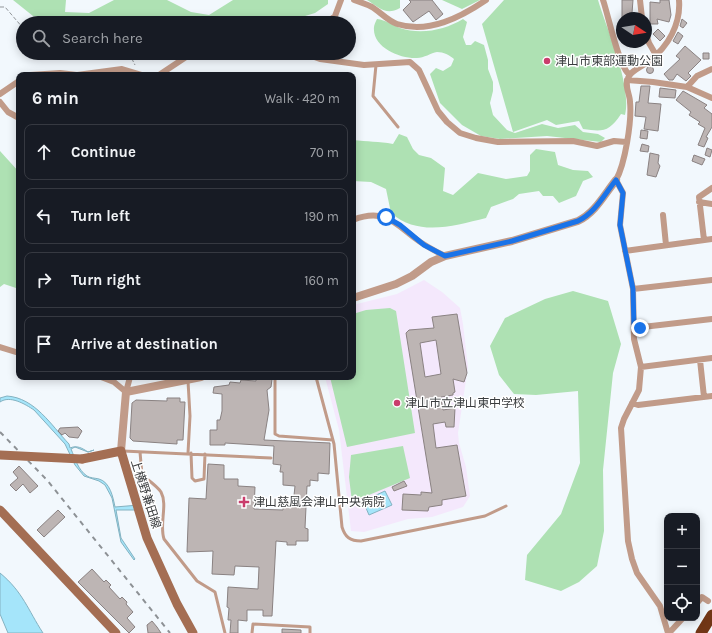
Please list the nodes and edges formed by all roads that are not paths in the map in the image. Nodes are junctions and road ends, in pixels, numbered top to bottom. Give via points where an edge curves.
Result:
1 (341, 0) edge
2 (354, 0) edge
3 (486, 0) edge
4 (603, 0) edge
5 (640, 0) edge
6 (679, 0) edge
7 (641, 12) edge
8 (335, 16) edge
9 (652, 48) edge
10 (656, 55) junction
11 (182, 60) edge
12 (329, 60) edge
13 (376, 65) junction
14 (712, 69) edge
15 (100, 72) edge
16 (133, 72) edge
17 (164, 72) edge
18 (628, 77) junction
19 (16, 83) edge
20 (687, 87) junction
21 (0, 94) edge
22 (712, 98) edge
23 (0, 102) edge
24 (16, 116) edge
25 (398, 127) dead end
26 (626, 142) junction
27 (616, 180) junction
28 (712, 188) edge
29 (699, 202) junction
30 (712, 204) edge
31 (663, 215) dead end
32 (356, 219) edge
33 (704, 240) junction
34 (712, 240) edge
35 (666, 245) junction
36 (625, 251) junction
37 (445, 256) junction
38 (712, 280) edge
39 (633, 289) junction
40 (356, 297) edge
41 (712, 319) edge
42 (634, 328) junction
43 (0, 347) edge
44 (16, 352) edge
45 (712, 358) edge
46 (700, 360) junction
47 (641, 367) junction
48 (109, 380) edge
49 (129, 380) edge
50 (191, 380) edge
51 (275, 380) edge
52 (317, 380) edge
53 (188, 381) junction
54 (126, 392) junction
55 (704, 396) junction
56 (712, 396) edge
57 (632, 403) junction
58 (333, 440) junction
59 (121, 451) junction
60 (140, 452) junction
61 (190, 453) junction
62 (205, 454) junction
63 (0, 455) edge
64 (271, 458) dead end
65 (506, 506) dead end
66 (0, 510) edge
67 (700, 599) edge
68 (708, 601) dead end
69 (712, 615) edge
70 (680, 621) edge
71 (116, 633) edge
72 (193, 633) edge
73 (225, 633) edge
74 (252, 633) edge
75 (310, 633) edge
76 (669, 633) edge
77 (701, 633) edge

1 - 8 street
2 - 3 street via 371,6 396,23 419,27 453,20
4 - 18 street via 609,27
5 - 7 street
6 - 10 street via 679,12 672,34
9 - 10 street
10 - 18 street
11 - 17 street
12 - 13 street
13 - 25 lane via 373,96
13 - 26 street via 406,61 414,65 424,78 432,99 447,122 456,130 476,138 498,142 573,141 597,146 614,141
14 - 20 street via 697,76
15 - 16 street via 122,69
18 - 20 street
18 - 26 street via 630,102
19 - 21 street
20 - 22 street
23 - 24 street via 8,112
26 - 27 street via 624,164
27 - 36 street via 623,193 620,225
27 - 37 street via 594,209 578,221 512,241
28 - 29 street via 699,197
29 - 30 street
29 - 33 street
31 - 35 street
32 - 37 street via 374,215 386,217 424,245
33 - 34 street
33 - 35 street
35 - 36 street
36 - 39 street
37 - 40 street via 396,284
38 - 39 street
39 - 42 street
41 - 42 street
42 - 47 street
43 - 44 street
45 - 46 street
46 - 47 street
46 - 55 street
47 - 57 street via 639,390
48 - 54 street
49 - 54 street
50 - 53 street
51 - 58 lane via 275,434
52 - 58 lane
53 - 54 street
53 - 61 lane
54 - 59 street
55 - 56 street
55 - 57 street via 638,405
57 - 76 street via 621,428 628,541 637,573 660,606
58 - 65 lane via 342,527 345,536 355,541 361,542 485,516
59 - 60 lane
59 - 63 main road, 上横野兼田線, bridge via 82,459
59 - 72 main road, 上横野兼田線 via 147,538
60 - 61 lane
60 - 73 lane via 142,475 160,491 163,498 164,539 197,581 215,592
61 - 62 lane
61 - 62 lane via 192,478 195,481 204,480
62 - 64 lane
66 - 71 main road
67 - 68 street via 702,596
69 - 77 highway
70 - 76 street
74 - 75 lane via 253,624 310,627

